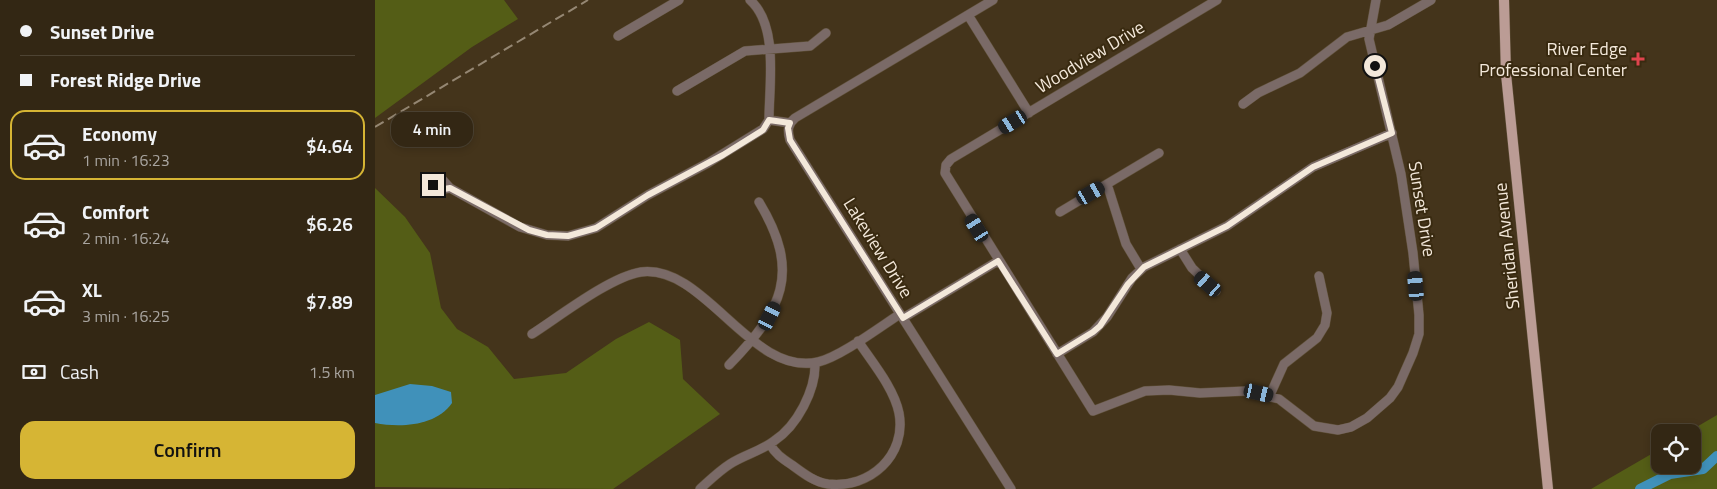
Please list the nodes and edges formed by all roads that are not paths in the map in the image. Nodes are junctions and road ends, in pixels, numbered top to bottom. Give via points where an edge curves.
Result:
1 (679, 0) edge
2 (750, 0) edge
3 (993, 0) edge
4 (1216, 0) edge
5 (1376, 0) edge
6 (1431, 0) edge
7 (1504, 0) edge
8 (968, 15) junction
9 (1369, 30) junction
10 (826, 33) dead end
11 (618, 36) dead end
12 (769, 49) junction
13 (677, 90) dead end
14 (1243, 104) dead end
15 (1029, 113) junction
16 (769, 120) junction
17 (790, 123) junction
18 (1392, 133) junction
19 (1159, 153) dead end
20 (1107, 184) junction
21 (450, 188) dead end
22 (759, 202) dead end
23 (1060, 212) dead end
24 (1180, 249) junction
25 (998, 261) junction
26 (1141, 269) junction
27 (1319, 276) dead end
28 (1217, 291) dead end
29 (902, 316) junction
30 (532, 334) dead end
31 (753, 340) junction
32 (858, 340) junction
33 (1057, 354) junction
34 (815, 362) junction
35 (729, 365) dead end
36 (1270, 395) junction
37 (1093, 411) joint
38 (769, 444) junction
39 (700, 489) edge
40 (1011, 489) edge
41 (1548, 489) edge

1 - 11 street
2 - 12 street via 766,24
3 - 8 street
4 - 15 street, Woodview Drive
5 - 9 street, Sunset Drive
6 - 9 street via 1388,25
7 - 41 main road, Sheridan Avenue via 1506,74
8 - 15 street
8 - 17 street
9 - 14 street via 1339,41 1300,73 1257,93
9 - 18 street, Sunset Drive
10 - 12 street via 810,46
12 - 13 street via 739,54
12 - 16 street
15 - 25 street, Woodview Drive via 951,159 945,169 947,178
16 - 17 street
16 - 21 street via 766,127 737,147 648,195 596,228 574,234 547,235 529,230
17 - 29 street, Lakeview Drive via 790,140
18 - 24 street via 1313,167 1227,226
18 - 36 street, Sunset Drive via 1407,209 1419,315 1419,334 1405,374 1390,398 1377,410 1359,423 1338,430 1314,426 1285,402
19 - 20 street
20 - 23 street
20 - 26 street via 1126,244
22 - 31 street via 779,244 783,275 777,303
24 - 26 street
24 - 28 street via 1192,268
25 - 29 street
25 - 33 street, Woodview Drive
26 - 33 street via 1100,326
27 - 36 street via 1327,313 1325,324 1317,338 1285,364
29 - 32 street
29 - 40 street, Lakeview Drive
30 - 31 street via 616,281 632,274 653,272 680,281
31 - 34 street via 785,360
31 - 35 street
32 - 34 street via 831,357
32 - 38 street via 894,398 899,414 899,439 886,464 875,474 857,482 829,484 800,471
33 - 37 street, Woodview Drive
34 - 38 street via 810,395 785,431
36 - 37 street, Sunset Drive via 1246,391 1200,393 1156,390 1129,396
38 - 39 street via 728,465

